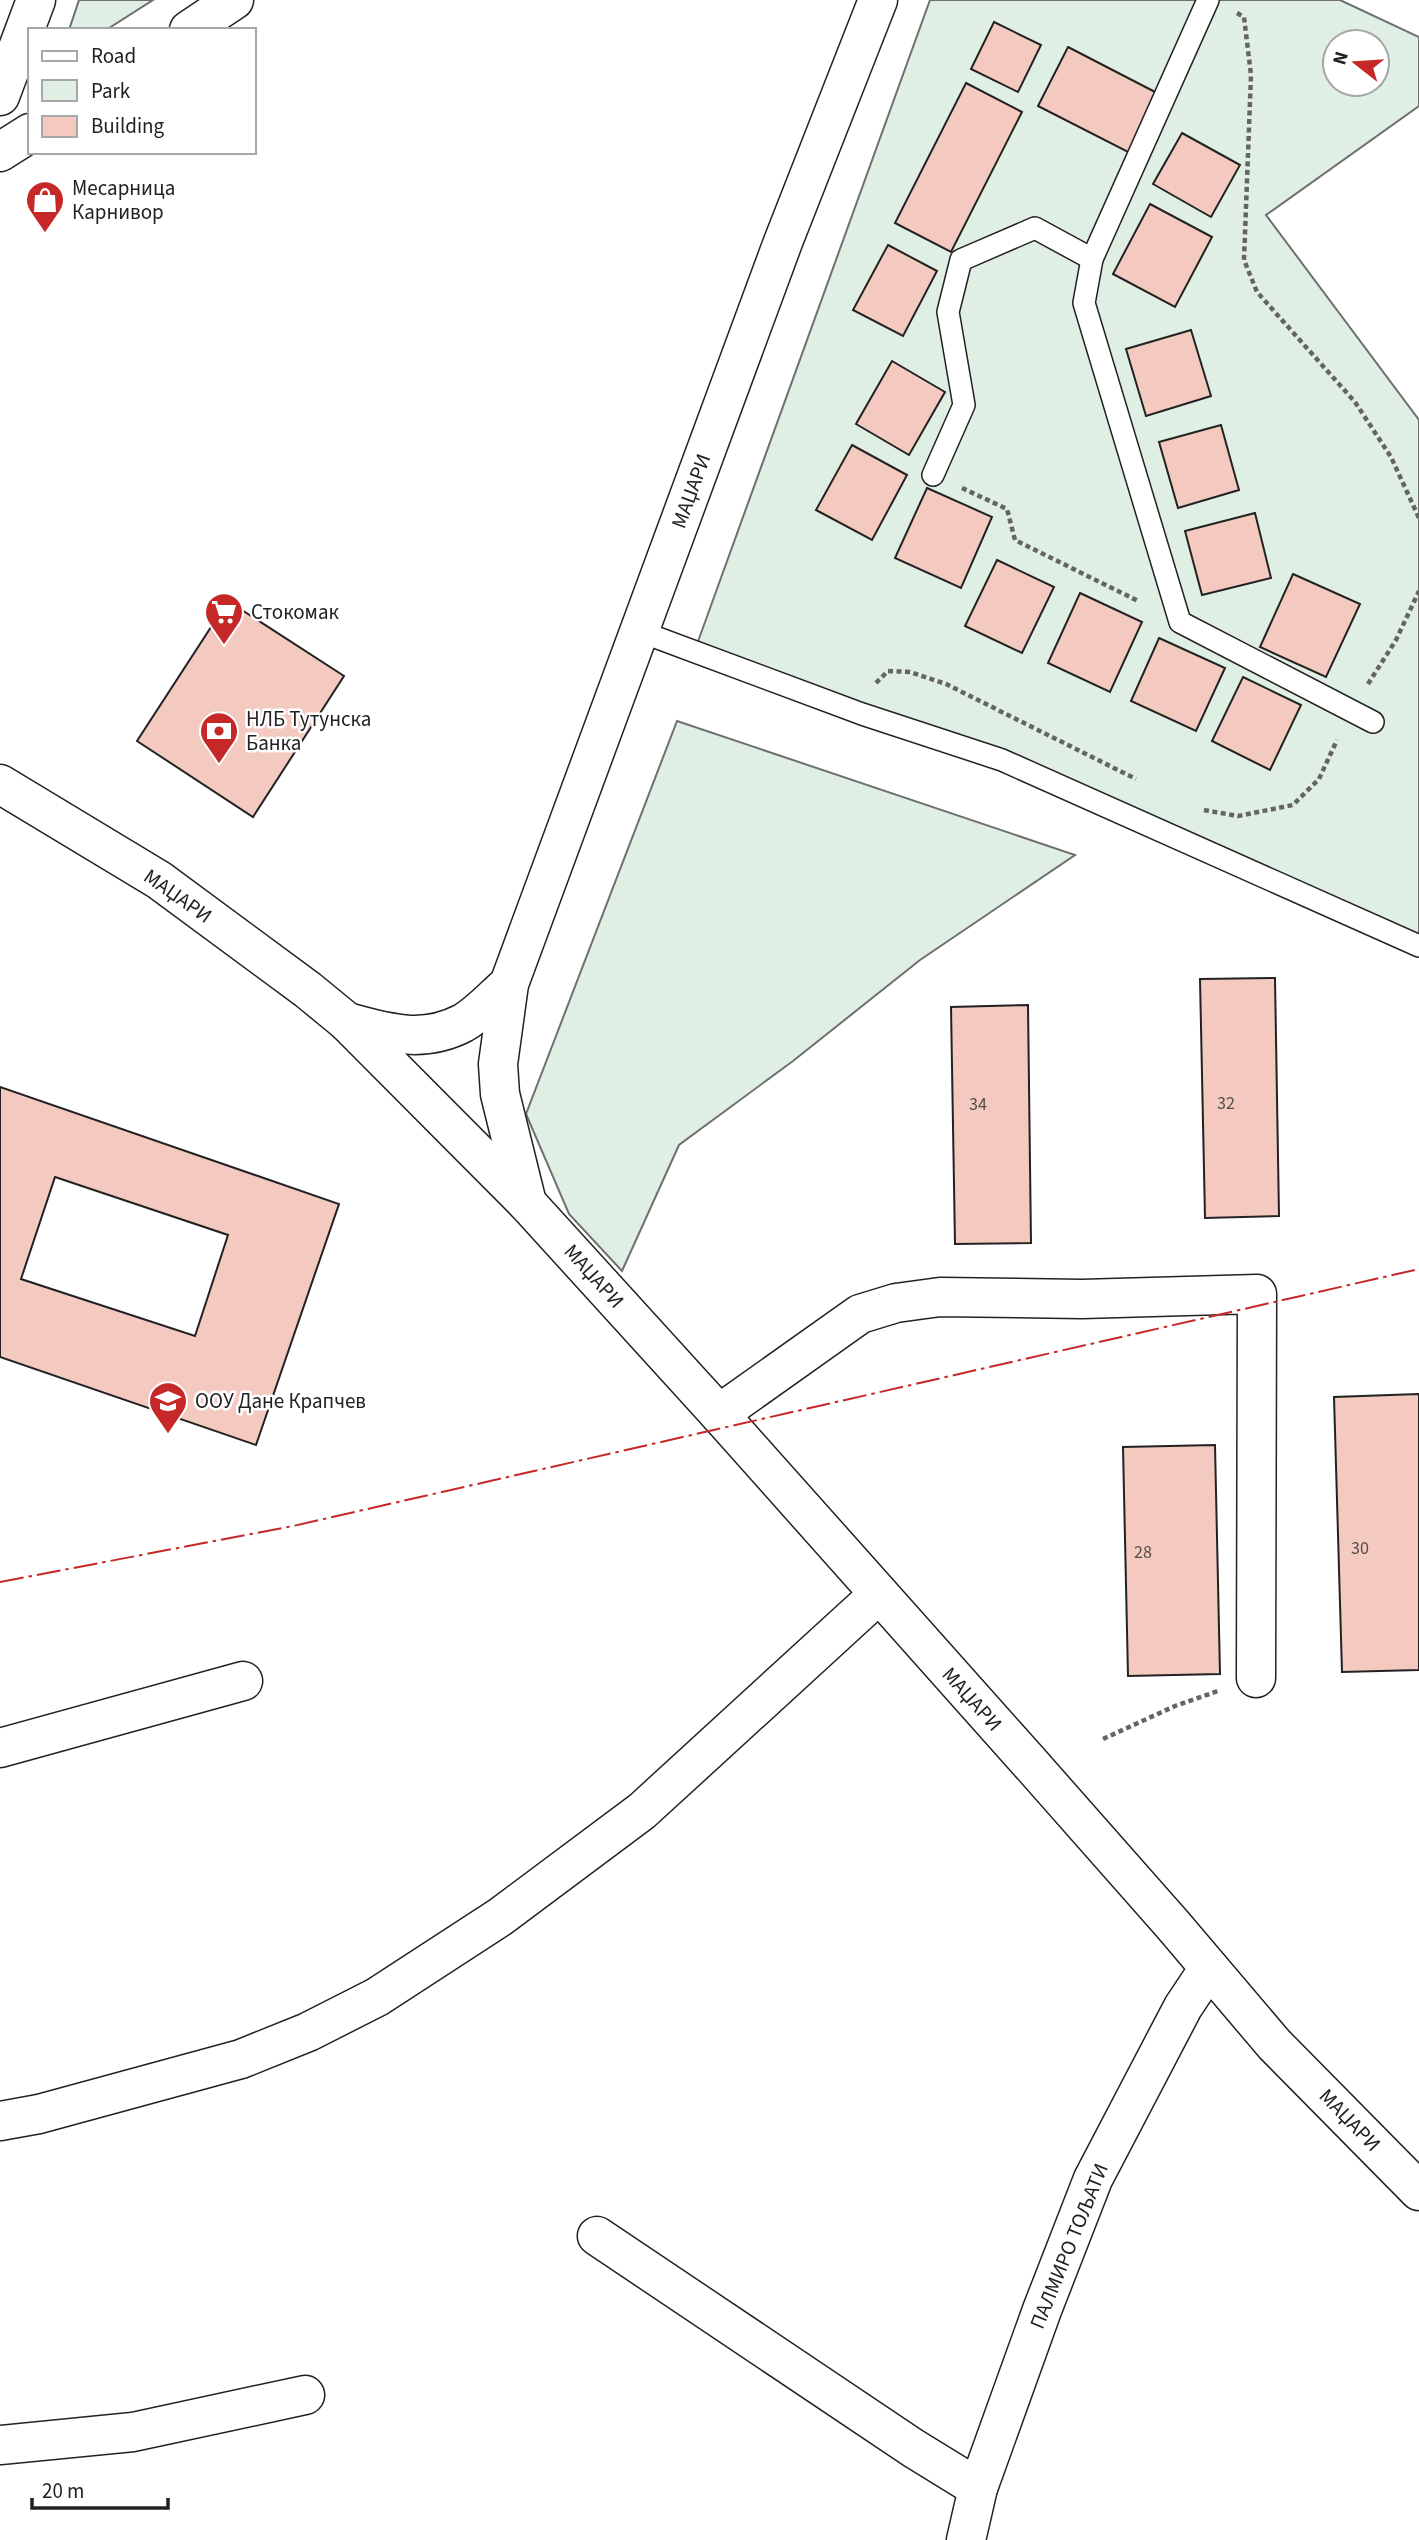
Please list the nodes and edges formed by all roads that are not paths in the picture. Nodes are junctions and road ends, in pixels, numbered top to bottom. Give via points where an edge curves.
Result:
1 (36, 0) edge
2 (234, 0) edge
3 (878, 0) edge
4 (1208, 0) edge
5 (192, 28) edge
6 (0, 96) edge
7 (28, 134) edge
8 (0, 152) edge
9 (1092, 259) junction
10 (933, 475) road end
11 (639, 631) junction
12 (1373, 722) dead end
13 (0, 784) edge
14 (1419, 946) edge
15 (509, 984) junction
16 (347, 1022) junction
17 (527, 1203) junction
18 (719, 1414) junction
19 (879, 1594) junction
20 (1256, 1678) road end
21 (243, 1681) dead end
22 (0, 1748) edge
23 (1209, 1968) junction
24 (0, 2121) edge
25 (1419, 2192) edge
26 (597, 2236) dead end
27 (305, 2395) dead end
28 (0, 2445) edge
29 (978, 2488) junction
30 (965, 2540) edge

1 - 6 street
2 - 5 street
3 - 11 street, МАЏАРИ
4 - 9 lane
7 - 8 street
9 - 10 lane via 1035,228 961,260 948,312 964,405
9 - 12 lane via 1084,303 1180,622
11 - 14 lane via 862,714 1002,760
11 - 15 street, МАЏАРИ
13 - 16 street, МАЏАРИ via 159,880
15 - 16 street, МАЏАРИ via 465,1022 437,1033 389,1033
15 - 17 street, МАЏАРИ via 498,1064 500,1094
16 - 17 street, МАЏАРИ
17 - 18 street, МАЏАРИ
18 - 19 street, МАЏАРИ
18 - 20 street via 860,1314 896,1303 940,1297 1257,1294
19 - 23 street, МАЏАРИ
19 - 24 street via 642,1811 500,1917 377,1997 242,2059
21 - 22 street
23 - 25 street, МАЏАРИ via 1274,2044
23 - 29 street, ПАЛМИРО ТОЉАТИ via 1183,2007 1093,2179
26 - 29 street
27 - 28 street via 133,2432
29 - 30 street, ПАЛМИРО ТОЉАТИ

